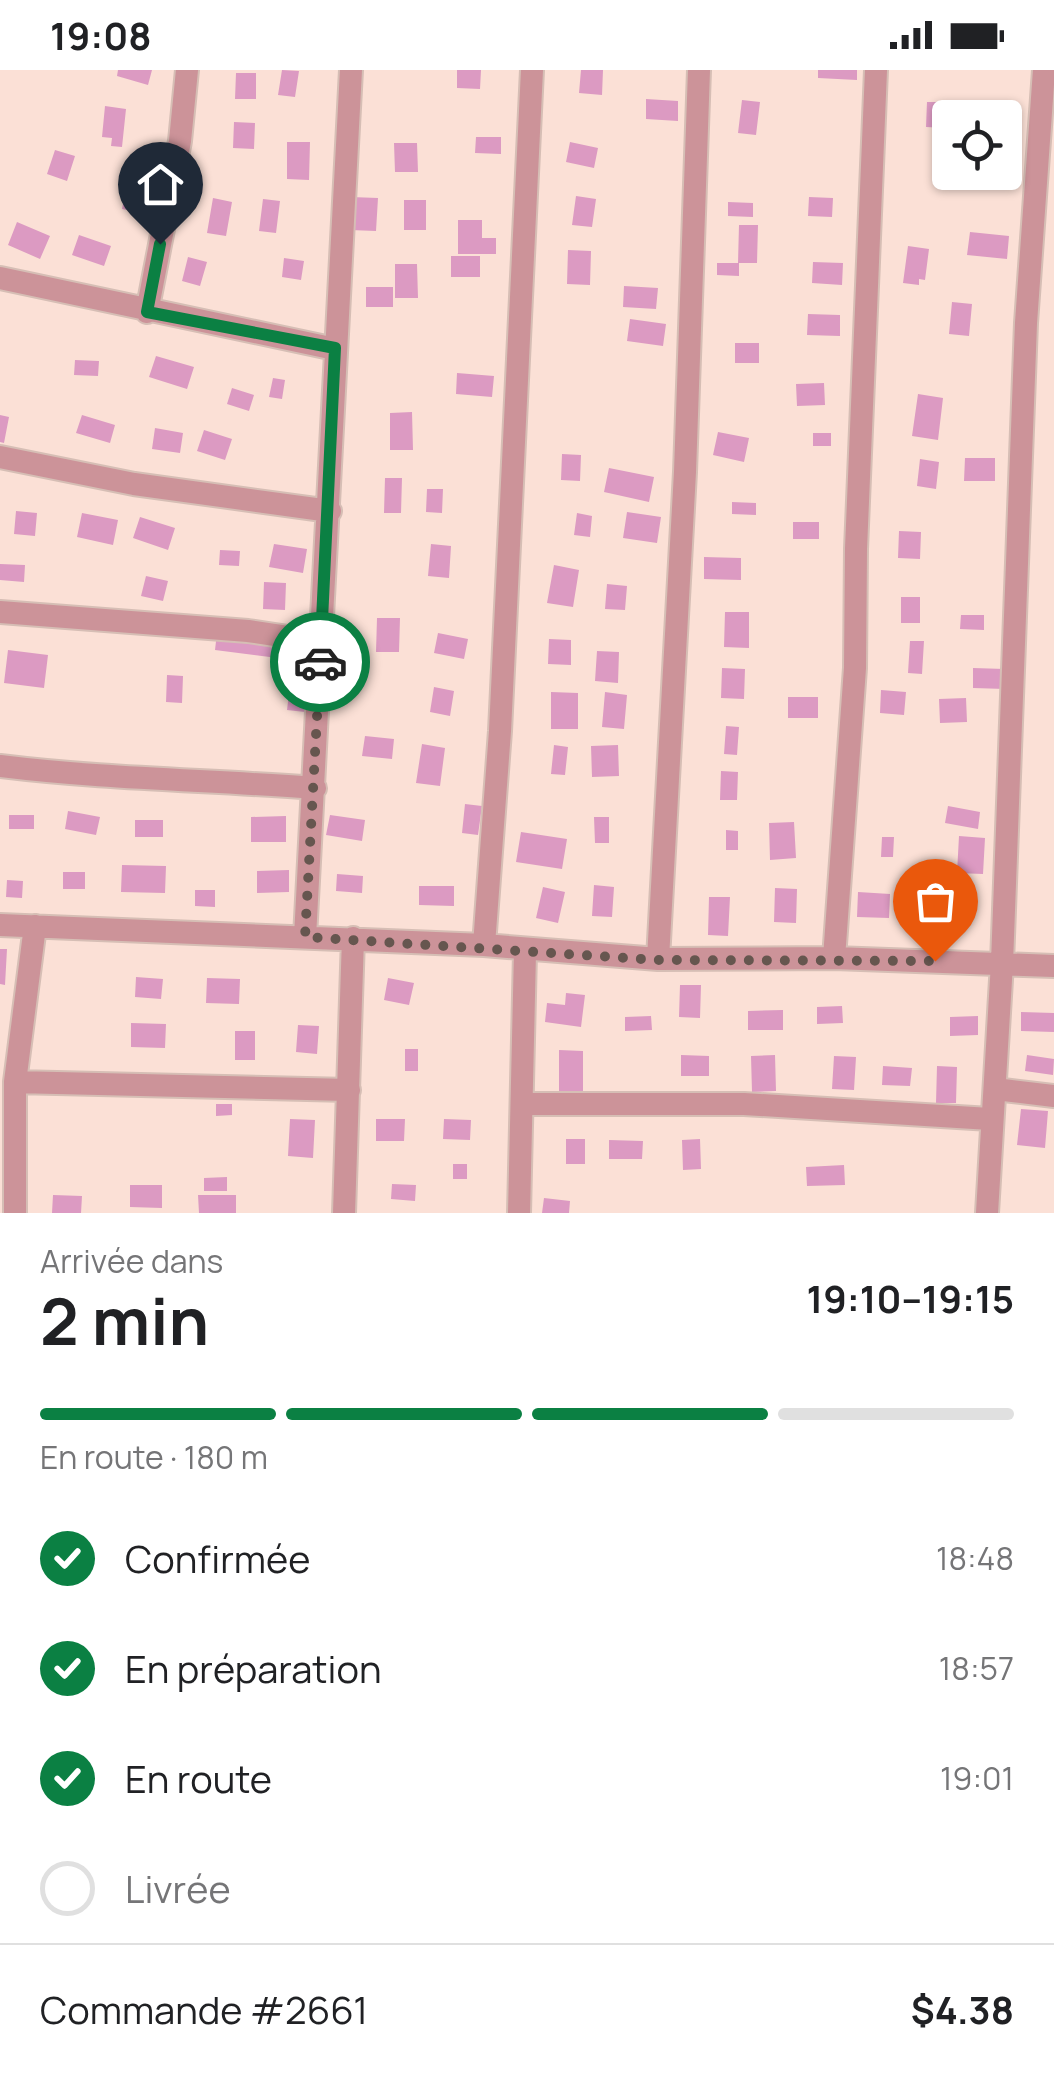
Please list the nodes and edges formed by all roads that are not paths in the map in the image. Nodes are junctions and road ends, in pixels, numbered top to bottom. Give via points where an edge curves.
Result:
1 (187, 70) edge
2 (351, 70) edge
3 (532, 70) edge
4 (699, 70) edge
5 (876, 70) edge
6 (1044, 70) edge
7 (0, 278) edge
8 (147, 312) junction
9 (335, 348) junction
10 (0, 458) edge
11 (330, 511) junction
12 (0, 612) edge
13 (321, 642) junction
14 (0, 766) edge
15 (315, 788) junction
16 (0, 925) edge
17 (35, 926) junction
18 (305, 937) junction
19 (354, 938) junction
20 (484, 945) junction
21 (525, 952) junction
22 (834, 958) junction
23 (658, 960) junction
24 (1002, 963) junction
25 (1054, 966) edge
26 (15, 1082) junction
27 (995, 1088) junction
28 (348, 1090) junction
29 (1054, 1096) edge
30 (523, 1104) junction
31 (990, 1120) junction
32 (15, 1213) edge
33 (344, 1213) edge
34 (519, 1213) edge
35 (987, 1213) edge

1 - 8 street
2 - 9 street
3 - 20 street
4 - 23 street
5 - 22 street via 855,668
6 - 24 street via 1024,343
7 - 8 street
8 - 9 street
9 - 11 street
10 - 11 street
11 - 13 street
12 - 13 street
13 - 15 street
14 - 15 street via 83,777
15 - 18 street
16 - 17 street
17 - 18 street
17 - 26 street
18 - 19 street
19 - 20 street
19 - 28 street
20 - 21 street
21 - 23 street
21 - 30 street
22 - 23 street
22 - 24 street
24 - 25 street
24 - 27 street
26 - 28 street
26 - 32 street
27 - 29 street
27 - 31 street
28 - 33 street
30 - 31 street via 744,1104
30 - 34 street
31 - 35 street

